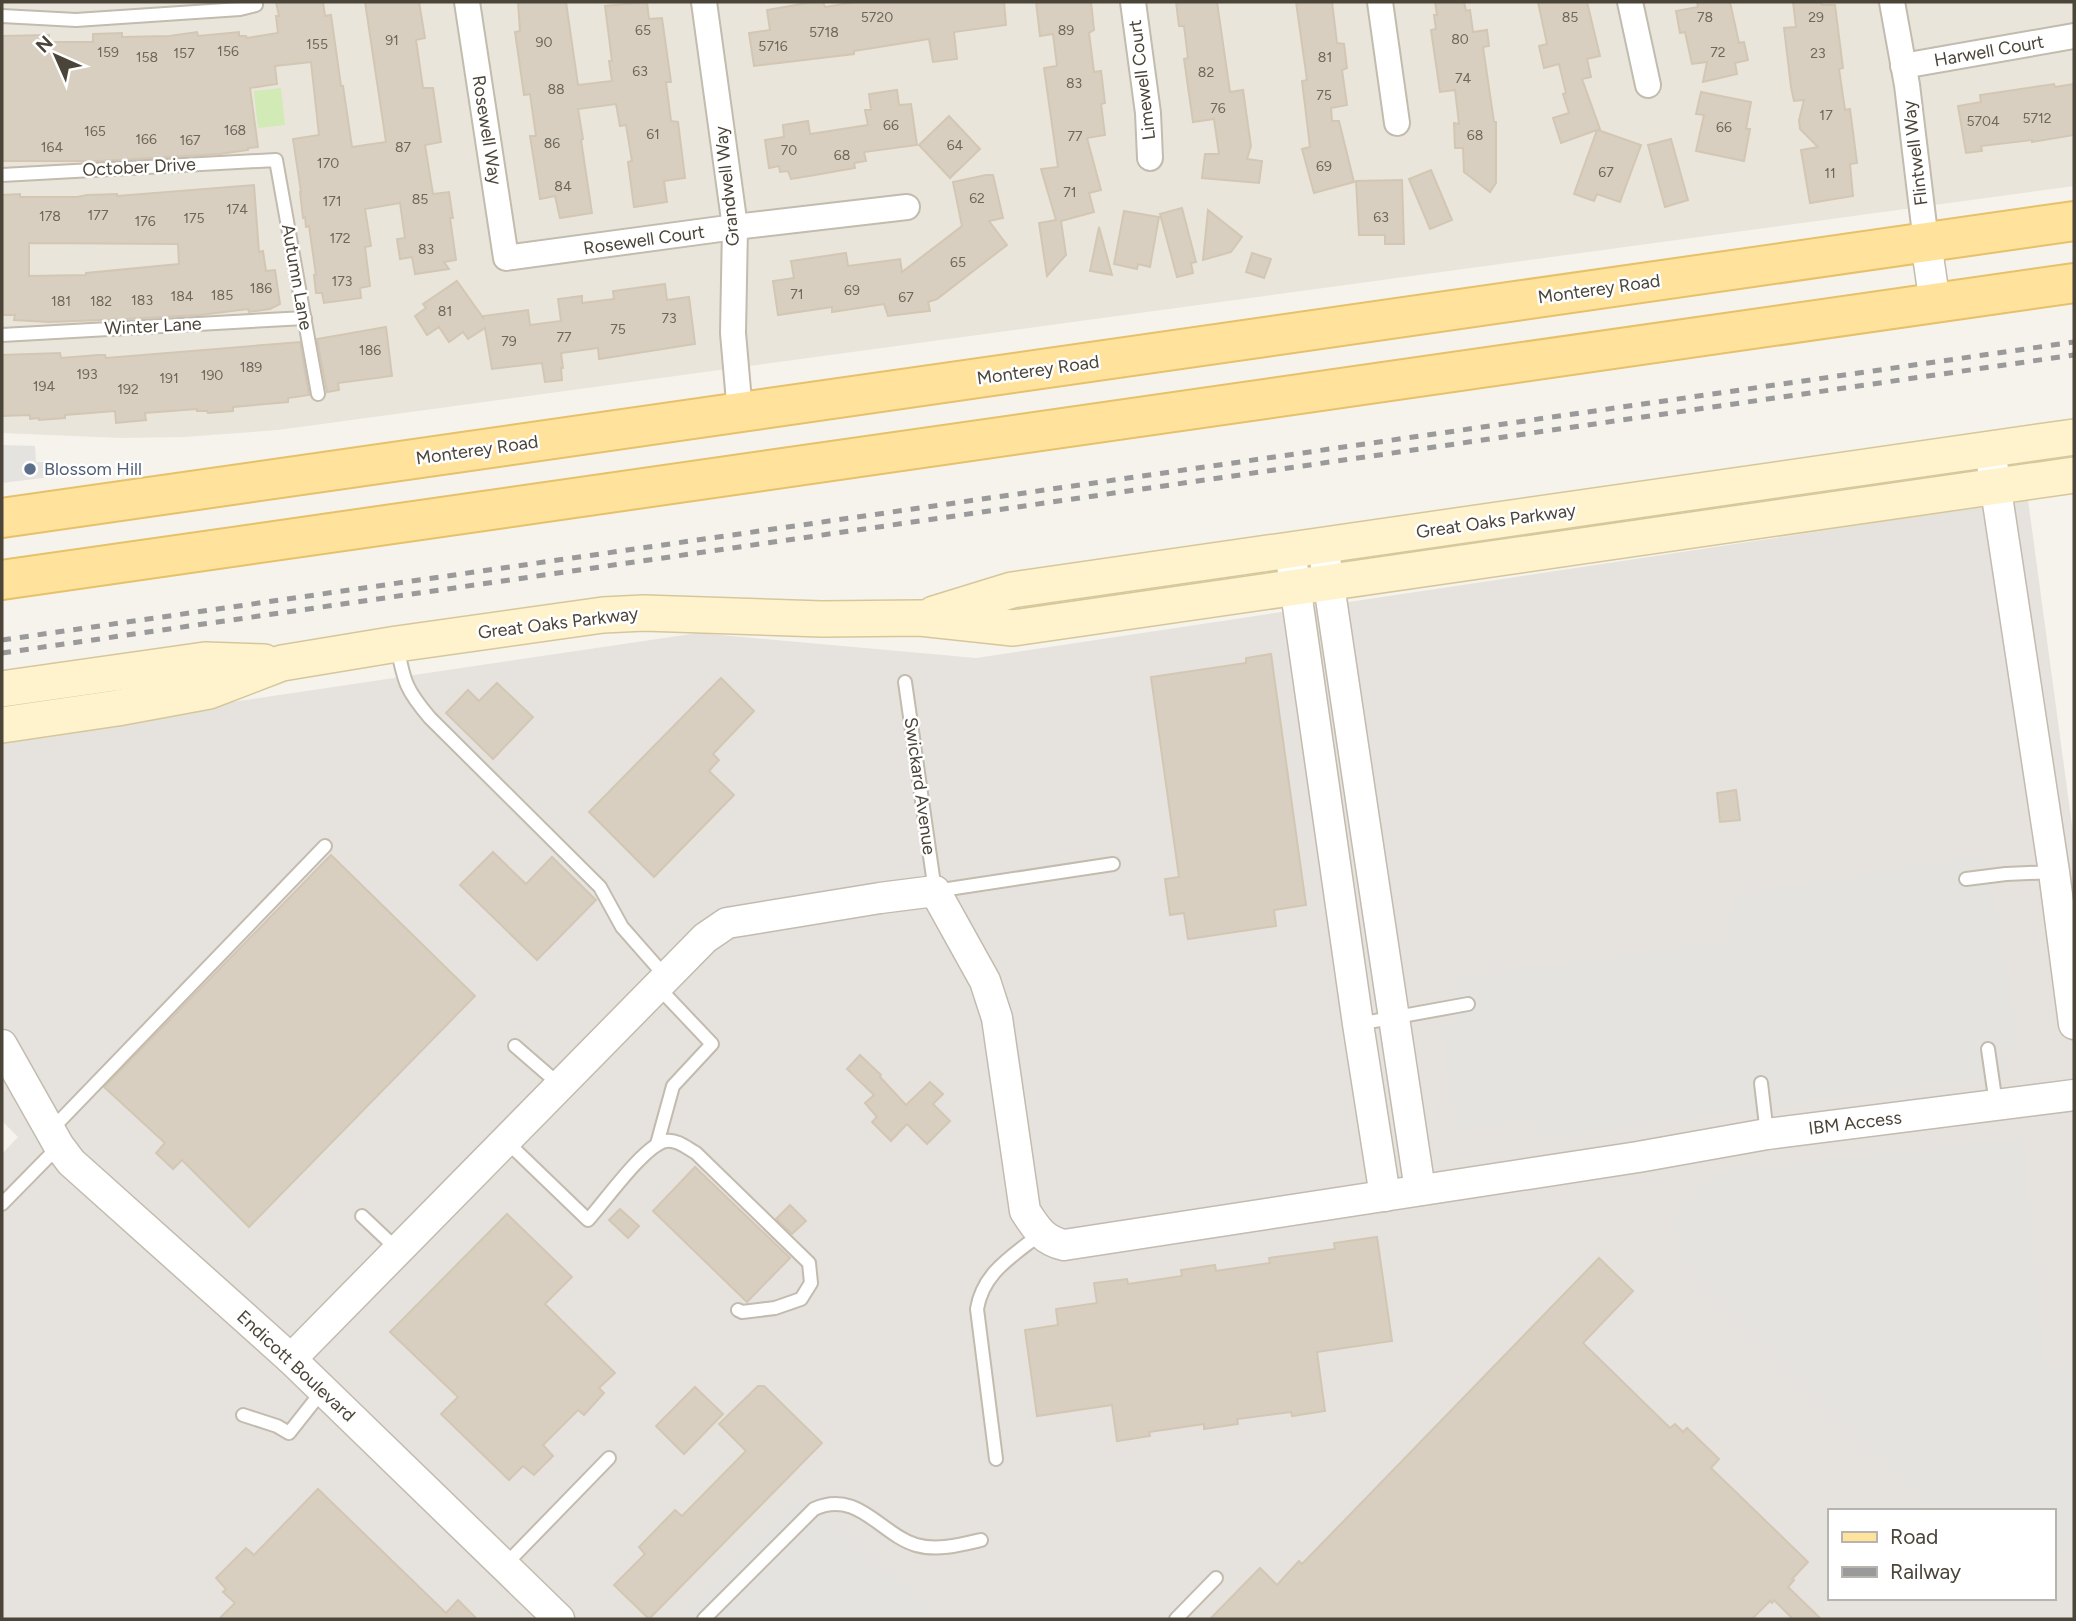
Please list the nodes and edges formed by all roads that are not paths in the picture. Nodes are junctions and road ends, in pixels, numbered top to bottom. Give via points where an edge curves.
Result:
1 (467, 2) edge
2 (704, 2) edge
3 (1133, 2) edge
4 (1380, 2) edge
5 (1630, 2) edge
6 (1892, 2) edge
7 (256, 4) edge
8 (2, 16) edge
9 (2074, 36) edge
10 (1903, 66) junction
11 (1648, 85) dead end
12 (1397, 123) dead end
13 (1150, 158) dead end
14 (276, 160) joint
15 (2, 175) edge
16 (907, 207) dead end
17 (2074, 221) edge
18 (735, 227) junction
19 (1926, 242) junction
20 (506, 258) joint
21 (2074, 284) edge
22 (1935, 304) junction
23 (305, 318) junction
24 (2, 335) edge
25 (318, 394) dead end
26 (740, 413) junction
27 (2074, 437) edge
28 (1990, 450) junction
29 (2074, 480) edge
30 (1996, 487) junction
31 (2, 518) edge
32 (1306, 547) junction
33 (2, 580) edge
34 (1312, 585) junction
35 (920, 618) junction
36 (397, 644) junction
37 (282, 663) junction
38 (905, 682) dead end
39 (2, 689) edge
40 (2, 725) edge
41 (325, 846) dead end
42 (1113, 864) dead end
43 (2054, 872) junction
44 (1966, 879) dead end
45 (935, 891) junction
46 (662, 982) junction
47 (1468, 1004) dead end
48 (1393, 1018) junction
49 (1357, 1024) junction
50 (2074, 1024) edge
51 (2, 1045) edge
52 (516, 1046) dead end
53 (1988, 1049) dead end
54 (2, 1076) edge
55 (1761, 1083) dead end
56 (560, 1086) junction
57 (2074, 1095) edge
58 (1996, 1105) junction
59 (49, 1129) junction
60 (1767, 1134) junction
61 (506, 1141) junction
62 (657, 1144) junction
63 (1420, 1190) junction
64 (1385, 1196) junction
65 (2, 1204) edge
66 (362, 1216) dead end
67 (1040, 1234) junction
68 (398, 1251) junction
69 (738, 1310) dead end
70 (291, 1359) junction
71 (323, 1390) junction
72 (243, 1415) dead end
73 (609, 1458) dead end
74 (996, 1459) dead end
75 (981, 1540) dead end
76 (503, 1566) junction
77 (1216, 1577) dead end
78 (559, 1619) edge
79 (704, 1619) edge
80 (1176, 1619) edge

1 - 20 street, Rosewell Way
2 - 18 street, Grandwell Way
3 - 13 street, Limewell Court
4 - 12 street
5 - 11 street
6 - 10 street, Flintwell Way
7 - 8 lane via 240,9 76,20
9 - 10 street, Harwell Court
10 - 19 street, Flintwell Way
14 - 15 lane, October Drive
14 - 23 lane, Autumn Lane
16 - 18 street, Rosewell Court
17 - 19 main road, Monterey Road
18 - 20 street, Rosewell Court
18 - 26 street, Grandwell Way via 733,333
19 - 22 street, Flintwell Way
19 - 26 main road, Monterey Road
21 - 22 main road
22 - 33 main road
23 - 24 lane, Winter Lane
23 - 25 lane, Autumn Lane
26 - 31 main road, Monterey Road
27 - 28 main road, Great Oaks Parkway
28 - 30 street
28 - 32 main road, Great Oaks Parkway
29 - 30 main road, Great Oaks Parkway
30 - 34 main road, Great Oaks Parkway
30 - 43 street
32 - 34 street
32 - 35 main road, Great Oaks Parkway via 1012,590
34 - 35 main road, Great Oaks Parkway via 1013,628
34 - 48 street via 1369,846
34 - 49 street
35 - 36 main road, Great Oaks Parkway via 644,612
36 - 37 main road, Great Oaks Parkway
36 - 46 lane via 411,696 600,887
37 - 39 main road, Great Oaks Parkway via 205,660
37 - 40 main road, Great Oaks Parkway via 209,691
38 - 45 lane, Swickard Avenue
41 - 59 lane
42 - 45 lane
43 - 44 lane
43 - 50 street
45 - 46 street via 727,923 705,938
45 - 67 street via 985,981 997,1018 1025,1211
46 - 56 street
46 - 62 lane via 712,1044 673,1086
47 - 48 lane
48 - 49 lane
48 - 63 street
49 - 64 street
51 - 59 street, Endicott Boulevard
52 - 56 lane
53 - 58 lane
54 - 59 street, Endicott Boulevard
55 - 60 lane
56 - 61 street
57 - 58 street, IBM Access
58 - 60 street, IBM Access
59 - 65 lane
59 - 70 street, Endicott Boulevard via 72,1162
60 - 63 street, IBM Access
61 - 62 lane via 588,1220
61 - 68 street
62 - 69 lane via 677,1142 696,1153 808,1264 811,1283 801,1299 775,1308
63 - 64 street, IBM Access
64 - 67 street, IBM Access via 1064,1245
66 - 68 lane
67 - 74 lane via 999,1267 979,1296
68 - 70 street
70 - 71 street, Endicott Boulevard
71 - 72 lane via 289,1433
71 - 76 street, Endicott Boulevard
73 - 76 lane
75 - 79 lane via 927,1548 845,1503 824,1504
76 - 78 street, Endicott Boulevard
77 - 80 lane

